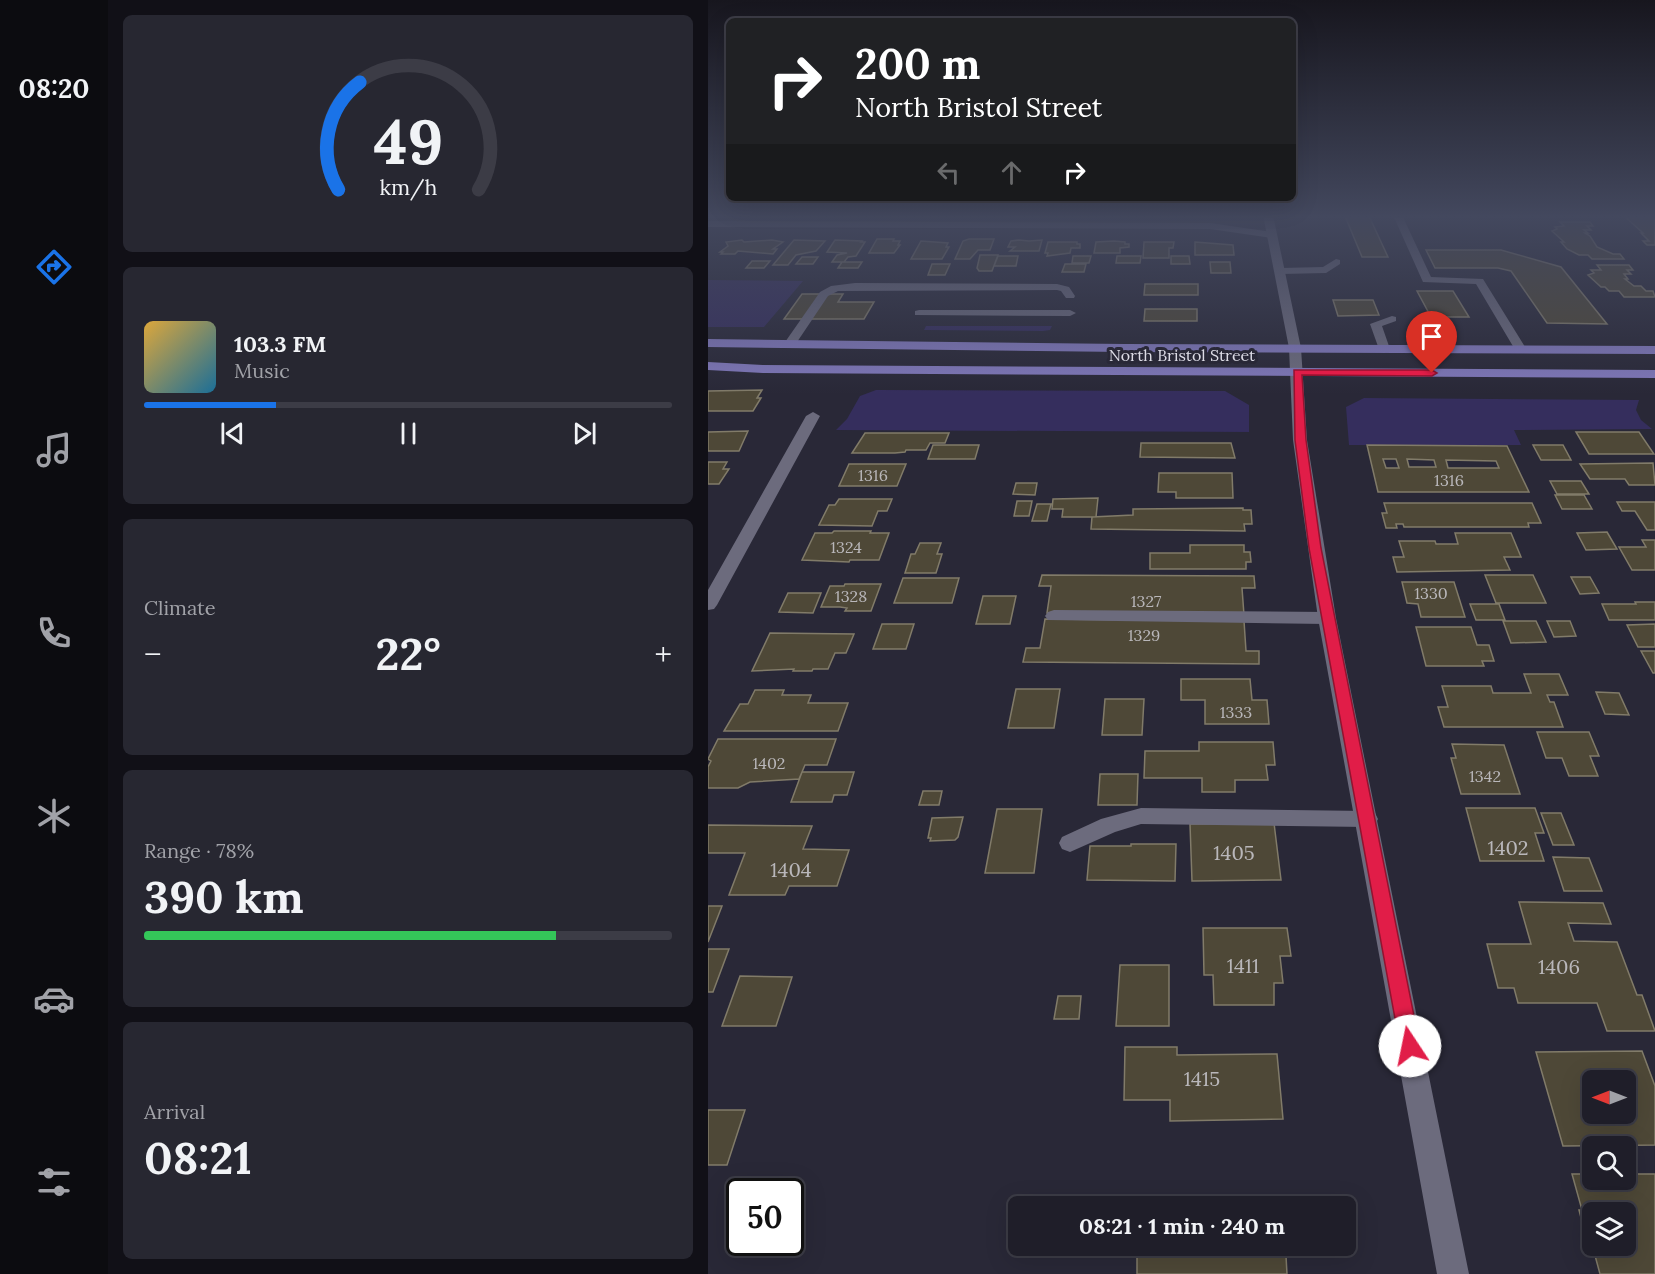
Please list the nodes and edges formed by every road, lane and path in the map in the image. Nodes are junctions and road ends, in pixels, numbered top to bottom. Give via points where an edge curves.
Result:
1 (1282, 274) edge
2 (1335, 274) edge
3 (1424, 274) edge
4 (1340, 277) dead end
5 (1070, 296) dead end
6 (919, 313) dead end
7 (1070, 313) dead end
8 (1392, 319) dead end
9 (708, 343) edge
10 (789, 345) junction
11 (1295, 348) junction
12 (1384, 349) junction
13 (1521, 350) junction
14 (1655, 350) edge
15 (708, 366) edge
16 (1297, 372) junction
17 (1655, 374) edge
18 (813, 416) dead end
19 (708, 604) edge
20 (1054, 616) dead end
21 (1327, 618) junction
22 (1368, 819) junction
23 (1070, 843) dead end
24 (1453, 1274) edge

1 - 11 main road
2 - 4 main road
3 - 13 main road via 1427,280 1479,281
5 - 10 main road via 1057,287 835,288 824,294
6 - 7 main road
8 - 12 main road via 1376,324
9 - 10 main road, North Bristol Street
10 - 11 main road, North Bristol Street
11 - 12 main road, North Bristol Street
11 - 16 main road
12 - 13 main road, North Bristol Street
13 - 14 main road, North Bristol Street
15 - 16 main road, North Bristol Street
16 - 17 main road, North Bristol Street
16 - 21 main road via 1300,440
18 - 19 main road
20 - 21 main road
21 - 22 main road
22 - 23 main road via 1141,816 1108,825
22 - 24 main road

